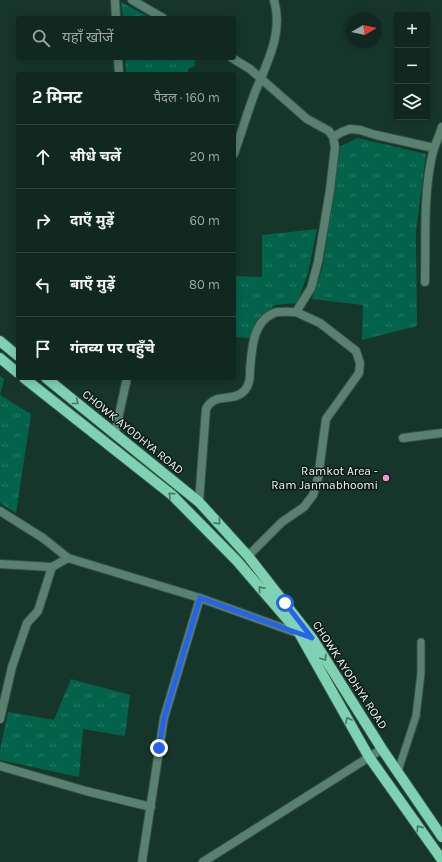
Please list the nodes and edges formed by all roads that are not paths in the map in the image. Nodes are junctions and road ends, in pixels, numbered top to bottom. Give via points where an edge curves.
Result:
1 (116, 0) edge
2 (132, 0) edge
3 (274, 0) edge
4 (116, 16) edge
5 (160, 16) edge
6 (118, 60) edge
7 (235, 60) edge
8 (119, 72) edge
9 (261, 79) junction
10 (442, 127) edge
11 (333, 137) junction
12 (236, 148) edge
13 (434, 148) junction
14 (426, 282) dead end
15 (296, 312) junction
16 (0, 341) edge
17 (16, 354) edge
18 (0, 358) edge
19 (16, 371) edge
20 (27, 380) edge
21 (49, 380) edge
22 (127, 380) edge
23 (115, 433) junction
24 (442, 433) edge
25 (403, 438) dead end
26 (199, 502) junction
27 (0, 511) edge
28 (248, 556) junction
29 (68, 558) junction
30 (0, 564) edge
31 (52, 567) junction
32 (200, 598) junction
33 (299, 634) junction
34 (312, 638) junction
35 (421, 642) dead end
36 (0, 719) edge
37 (382, 749) junction
38 (369, 757) junction
39 (0, 766) edge
40 (398, 772) junction
41 (150, 807) junction
42 (442, 836) edge
43 (442, 860) edge
44 (142, 862) edge
45 (203, 862) edge

1 - 4 street
2 - 5 street
3 - 9 street via 278,23 276,38
6 - 8 street
7 - 9 street
9 - 11 street via 307,119 329,131
9 - 12 street
10 - 13 street
11 - 13 street via 350,129 360,130
11 - 15 street via 335,147 330,190 318,262 311,288
13 - 14 street via 428,176
15 - 26 street via 275,313 261,324 254,336 249,383 244,391 237,396 209,402 206,409
15 - 28 street via 320,323 356,352 360,363 359,373 326,419 318,478 313,495 304,507 282,522
16 - 17 main road
18 - 19 main road
33 -> 20 main road via 237,561 172,495
21 -> 23 main road, CHOWK AYODHYA ROAD
22 - 23 street
23 - 26 main road, CHOWK AYODHYA ROAD
24 - 25 street
26 -> 28 main road, CHOWK AYODHYA ROAD
27 - 29 street via 37,534
28 - 34 main road, CHOWK AYODHYA ROAD
29 - 31 street
29 - 32 street
30 - 31 street
31 - 36 street via 38,611 27,623 12,667
32 - 33 street
32 - 41 street via 164,718
33 - 34 street
38 -> 33 main road
34 -> 37 main road, CHOWK AYODHYA ROAD
35 - 40 lane via 421,674 416,716
37 - 38 street
37 - 40 main road, CHOWK AYODHYA ROAD
43 -> 38 main road
38 - 45 street
39 - 41 street
40 - 42 main road, CHOWK AYODHYA ROAD
41 - 44 street

